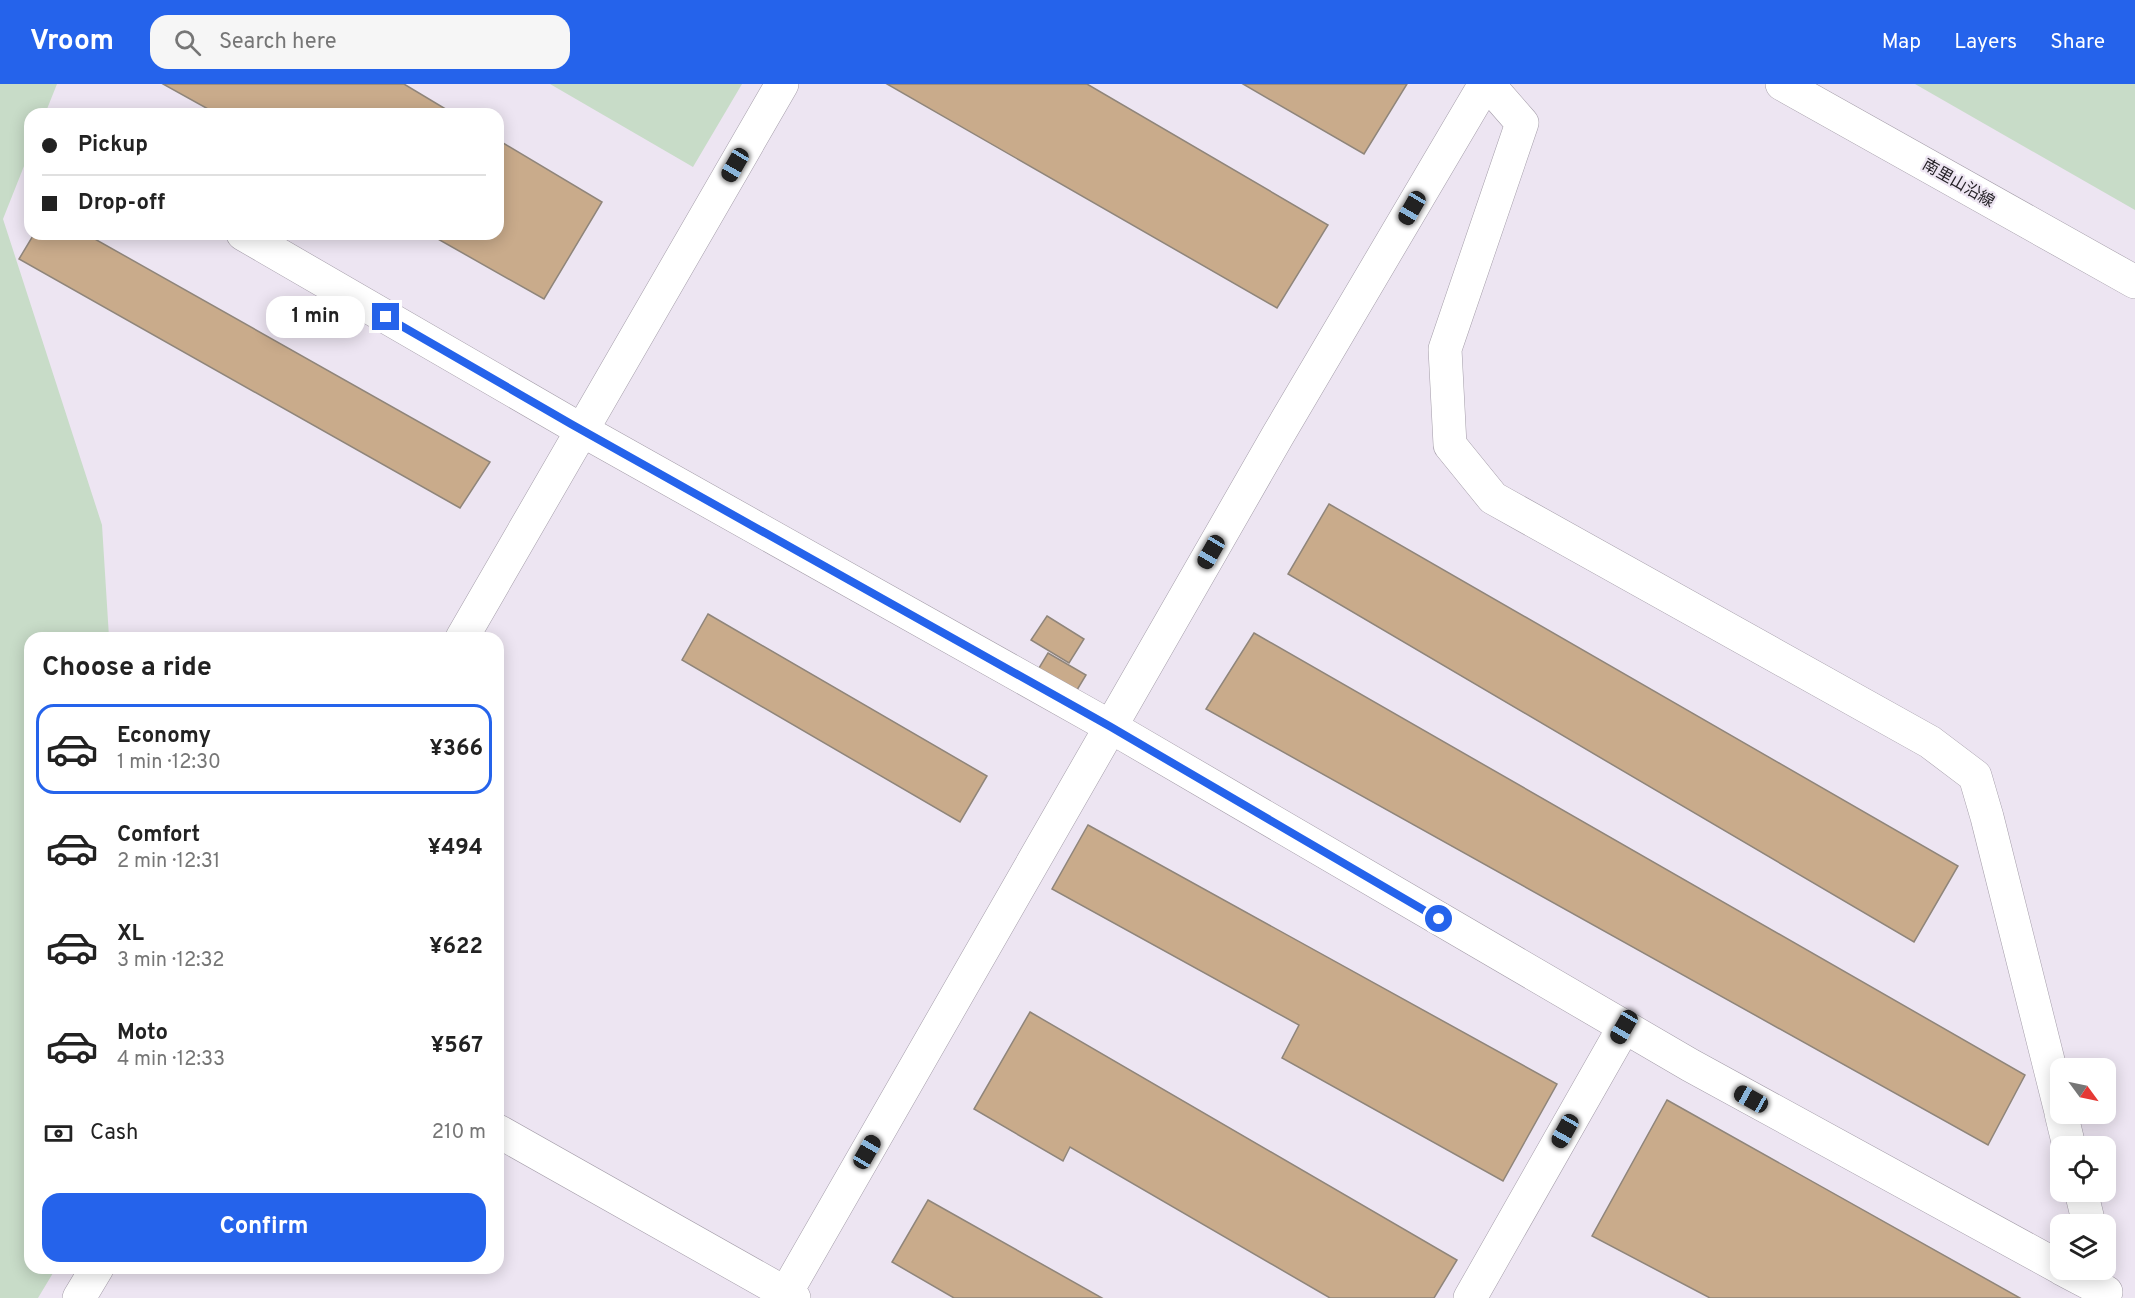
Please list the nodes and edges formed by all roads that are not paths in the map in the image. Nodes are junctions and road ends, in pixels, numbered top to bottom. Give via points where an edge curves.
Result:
1 (782, 84) edge
2 (1486, 84) edge
3 (1782, 84) edge
4 (253, 240) edge
5 (2135, 282) edge
6 (582, 430) junction
7 (465, 632) edge
8 (1111, 727) junction
9 (1624, 1027) junction
10 (2050, 1068) edge
11 (504, 1134) edge
12 (2050, 1262) edge
13 (93, 1274) edge
14 (2090, 1280) edge
15 (2105, 1286) edge
16 (788, 1296) edge
17 (79, 1298) edge
18 (1470, 1298) edge

1 - 6 street
2 - 8 street
2 - 10 street via 1522,123 1445,349 1450,445 1493,498 1930,742 1975,776
3 - 5 street, 南里山沿線
4 - 6 street
6 - 7 street
6 - 8 street
8 - 9 street
8 - 16 street
9 - 12 street
9 - 18 street
11 - 16 street
13 - 17 street
14 - 15 street

